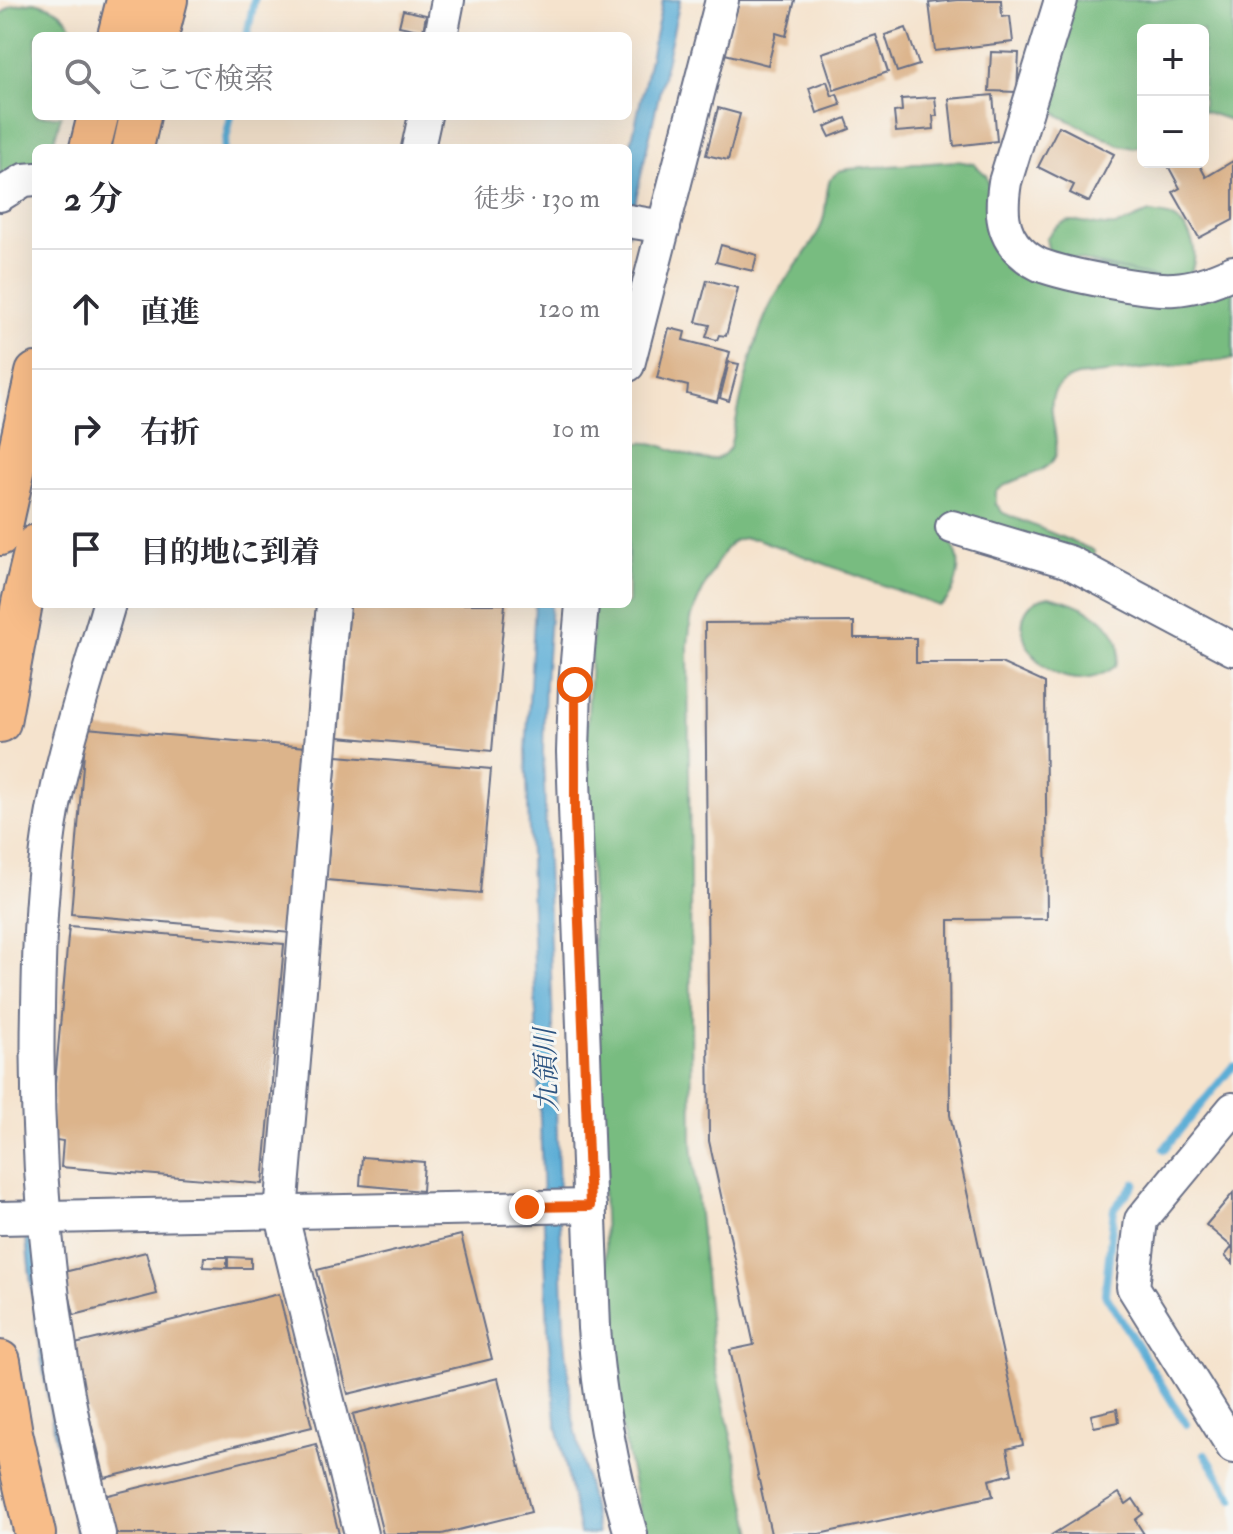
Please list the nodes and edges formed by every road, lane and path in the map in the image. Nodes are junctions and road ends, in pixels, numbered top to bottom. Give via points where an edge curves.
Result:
1 (127, 0) edge
2 (167, 0) edge
3 (448, 0) edge
4 (722, 0) edge
5 (1061, 0) edge
6 (119, 32) edge
7 (159, 32) edge
8 (442, 32) edge
9 (97, 120) edge
10 (139, 120) edge
11 (424, 120) edge
12 (91, 144) edge
13 (134, 144) edge
14 (419, 144) edge
15 (32, 179) edge
16 (0, 195) edge
17 (642, 223) edge
18 (1233, 272) edge
19 (632, 324) edge
20 (32, 391) edge
21 (952, 527) dead end
22 (0, 535) edge
23 (32, 562) edge
24 (108, 608) edge
25 (333, 608) edge
26 (582, 608) edge
27 (1233, 649) edge
28 (0, 722) edge
29 (1233, 1109) edge
30 (582, 1206) junction
31 (281, 1212) junction
32 (26, 1217) edge
33 (0, 1361) edge
34 (1233, 1447) edge
35 (35, 1534) edge
36 (99, 1534) edge
37 (361, 1534) edge
38 (631, 1534) edge

1 - 6 main road
2 - 7 main road
3 - 8 street
4 - 17 street
5 - 18 street via 1005,182 1005,230 1018,250 1038,264 1145,288 1197,286
9 - 12 main road
10 - 13 main road
11 - 14 street
15 - 16 street
17 - 19 street
20 - 22 main road
21 - 27 street via 1069,562
23 - 28 main road
24 - 32 street via 46,850 38,1029 40,1133
25 - 31 street
26 - 30 street via 573,752
29 - 34 street via 1141,1220 1133,1287
30 - 31 street
30 - 38 street via 601,1399
31 - 32 street
31 - 37 street
32 - 36 street
33 - 35 main road

